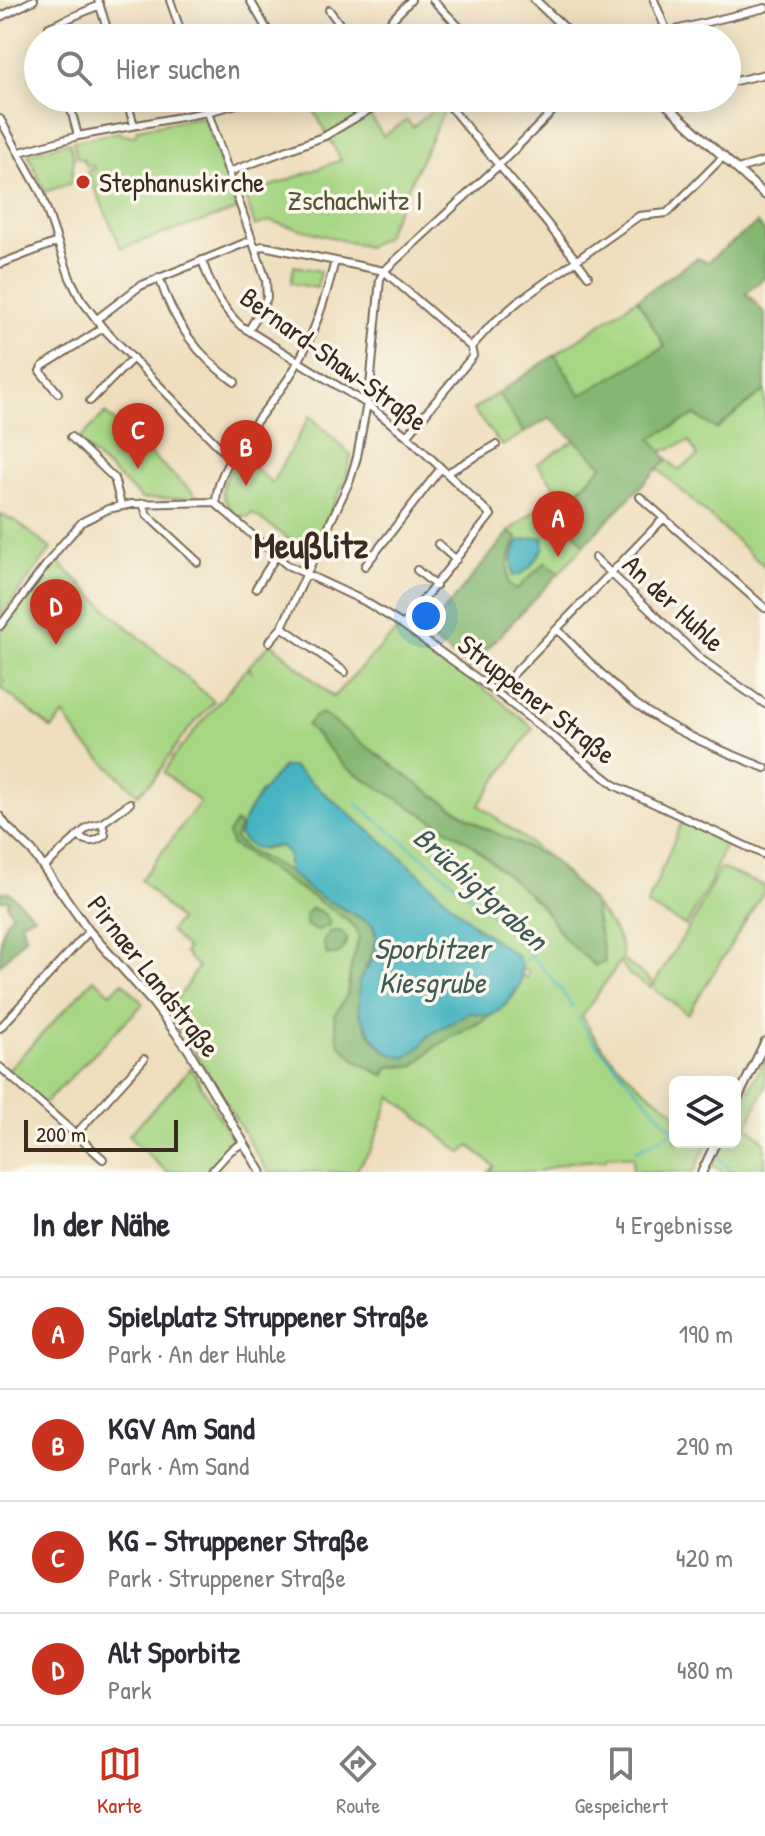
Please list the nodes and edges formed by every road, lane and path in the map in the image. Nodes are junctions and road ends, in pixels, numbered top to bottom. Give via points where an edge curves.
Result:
1 (34, 0) edge
2 (170, 0) edge
3 (250, 0) edge
4 (411, 0) edge
5 (433, 0) edge
6 (535, 0) edge
7 (654, 0) edge
8 (99, 2) edge
9 (765, 8) edge
10 (329, 10) dead end
11 (0, 17) edge
12 (55, 24) edge
13 (106, 24) edge
14 (178, 24) edge
15 (264, 24) edge
16 (340, 24) edge
17 (388, 24) edge
18 (456, 24) edge
19 (560, 24) edge
20 (664, 24) edge
21 (700, 24) edge
22 (765, 74) edge
23 (741, 80) edge
24 (72, 112) edge
25 (130, 112) edge
26 (207, 112) joint
27 (365, 112) edge
28 (454, 112) edge
29 (544, 112) edge
30 (550, 112) edge
31 (678, 112) edge
32 (547, 115) junction
33 (0, 119) edge
34 (134, 125) junction
35 (78, 136) junction
36 (20, 152) junction
37 (724, 156) junction
38 (765, 161) edge
39 (498, 166) junction
40 (738, 169) junction
41 (229, 172) junction
42 (765, 195) edge
43 (252, 240) junction
44 (57, 242) junction
45 (255, 248) junction
46 (202, 260) junction
47 (577, 260) junction
48 (335, 261) junction
49 (0, 264) edge
50 (384, 271) junction
51 (588, 276) dead end
52 (159, 277) junction
53 (97, 319) junction
54 (103, 328) junction
55 (249, 330) junction
56 (471, 347) junction
57 (133, 358) junction
58 (299, 362) junction
59 (235, 382) dead end
60 (58, 393) dead end
61 (90, 401) dead end
62 (367, 404) junction
63 (407, 436) junction
64 (71, 437) dead end
65 (496, 445) dead end
66 (231, 459) junction
67 (444, 471) junction
68 (219, 484) junction
69 (640, 497) dead end
70 (207, 502) junction
71 (143, 503) junction
72 (216, 504) junction
73 (121, 505) junction
74 (664, 518) junction
75 (438, 544) dead end
76 (276, 556) junction
77 (595, 558) dead end
78 (456, 560) junction
79 (198, 562) dead end
80 (365, 566) dead end
81 (417, 570) dead end
82 (612, 573) junction
83 (305, 575) junction
84 (436, 586) junction
85 (256, 588) dead end
86 (765, 608) edge
87 (403, 625) junction
88 (0, 626) edge
89 (282, 627) junction
90 (558, 630) junction
91 (269, 642) dead end
92 (345, 672) dead end
93 (496, 692) junction
94 (765, 704) edge
95 (765, 768) edge
96 (130, 803) dead end
97 (0, 817) edge
98 (102, 823) junction
99 (77, 836) junction
100 (765, 855) edge
101 (44, 867) junction
102 (89, 931) junction
103 (0, 1028) edge
104 (765, 1042) edge
105 (144, 1059) dead end
106 (0, 1067) edge
107 (741, 1092) edge
108 (76, 1134) junction
109 (243, 1143) junction
110 (713, 1148) edge
111 (103, 1159) dead end
112 (211, 1172) edge
113 (261, 1172) edge
114 (702, 1172) edge

1 - 11 street
2 - 14 street
3 - 15 street
4 - 17 street
5 - 18 street
6 - 19 street
7 - 20 street
8 - 12 street
8 - 13 street
9 - 21 street
10 - 16 street
22 - 23 street
24 - 35 street
25 - 34 street
26 - 34 street
26 - 41 street
27 - 41 street via 325,136
28 - 39 street
29 - 32 street
30 - 32 street
31 - 37 street
32 - 39 street
33 - 36 street
34 - 35 street
35 - 36 street
36 - 44 street
37 - 40 street
37 - 47 street via 667,213 639,216
38 - 40 street
39 - 47 street
39 - 50 street
40 - 42 street
41 - 43 street
43 - 45 street
43 - 46 street
44 - 49 street
44 - 53 street via 80,298
45 - 48 street
45 - 55 street via 267,298
46 - 52 street
46 - 55 street, Bernard-Shaw-Straße via 225,311
47 - 51 street
47 - 56 street via 519,301
48 - 50 street
48 - 58 street via 314,333
50 - 56 street
50 - 62 street
52 - 53 street
52 - 59 street via 177,323 212,367
53 - 54 street
54 - 57 street
54 - 60 street via 43,366 40,371
55 - 58 street, Bernard-Shaw-Straße
56 - 63 street via 473,356
57 - 61 street
57 - 66 street
58 - 62 street, Bernard-Shaw-Straße
58 - 66 street
62 - 63 street, Bernard-Shaw-Straße
62 - 83 street via 353,471
63 - 67 street, Bernard-Shaw-Straße
64 - 73 street via 114,478
65 - 67 street
66 - 68 street
67 - 78 street, Bernard-Shaw-Straße via 491,515
67 - 80 street
68 - 70 street
68 - 72 street
69 - 74 street
70 - 71 street, Struppener Straße
70 - 72 street, Struppener Straße
71 - 73 street, Struppener Straße
71 - 79 street via 147,515
72 - 76 street, Struppener Straße
73 - 88 street, Struppener Straße via 77,526
74 - 82 street
74 - 86 street
75 - 78 street
76 - 83 street, Struppener Straße
76 - 85 street
77 - 82 street, An der Huhle
78 - 84 street
81 - 84 street
82 - 90 street
82 - 94 street, An der Huhle via 702,660
83 - 87 street, Struppener Straße
83 - 89 street
84 - 87 street
87 - 93 street, Struppener Straße
89 - 91 street
89 - 92 street
90 - 93 street
90 - 95 street via 650,714
93 - 100 street, Struppener Straße via 616,786
96 - 98 street
97 - 101 street, Pirnaer Landstraße
98 - 99 street
98 - 99 street via 105,835 94,842
99 - 101 street
101 - 102 street, Pirnaer Landstraße
102 - 103 street
102 - 109 street, Pirnaer Landstraße via 188,1049
104 - 107 street
105 - 108 street
106 - 108 street
108 - 111 street
109 - 112 street
109 - 113 street, Pirnaer Landstraße
110 - 114 street

